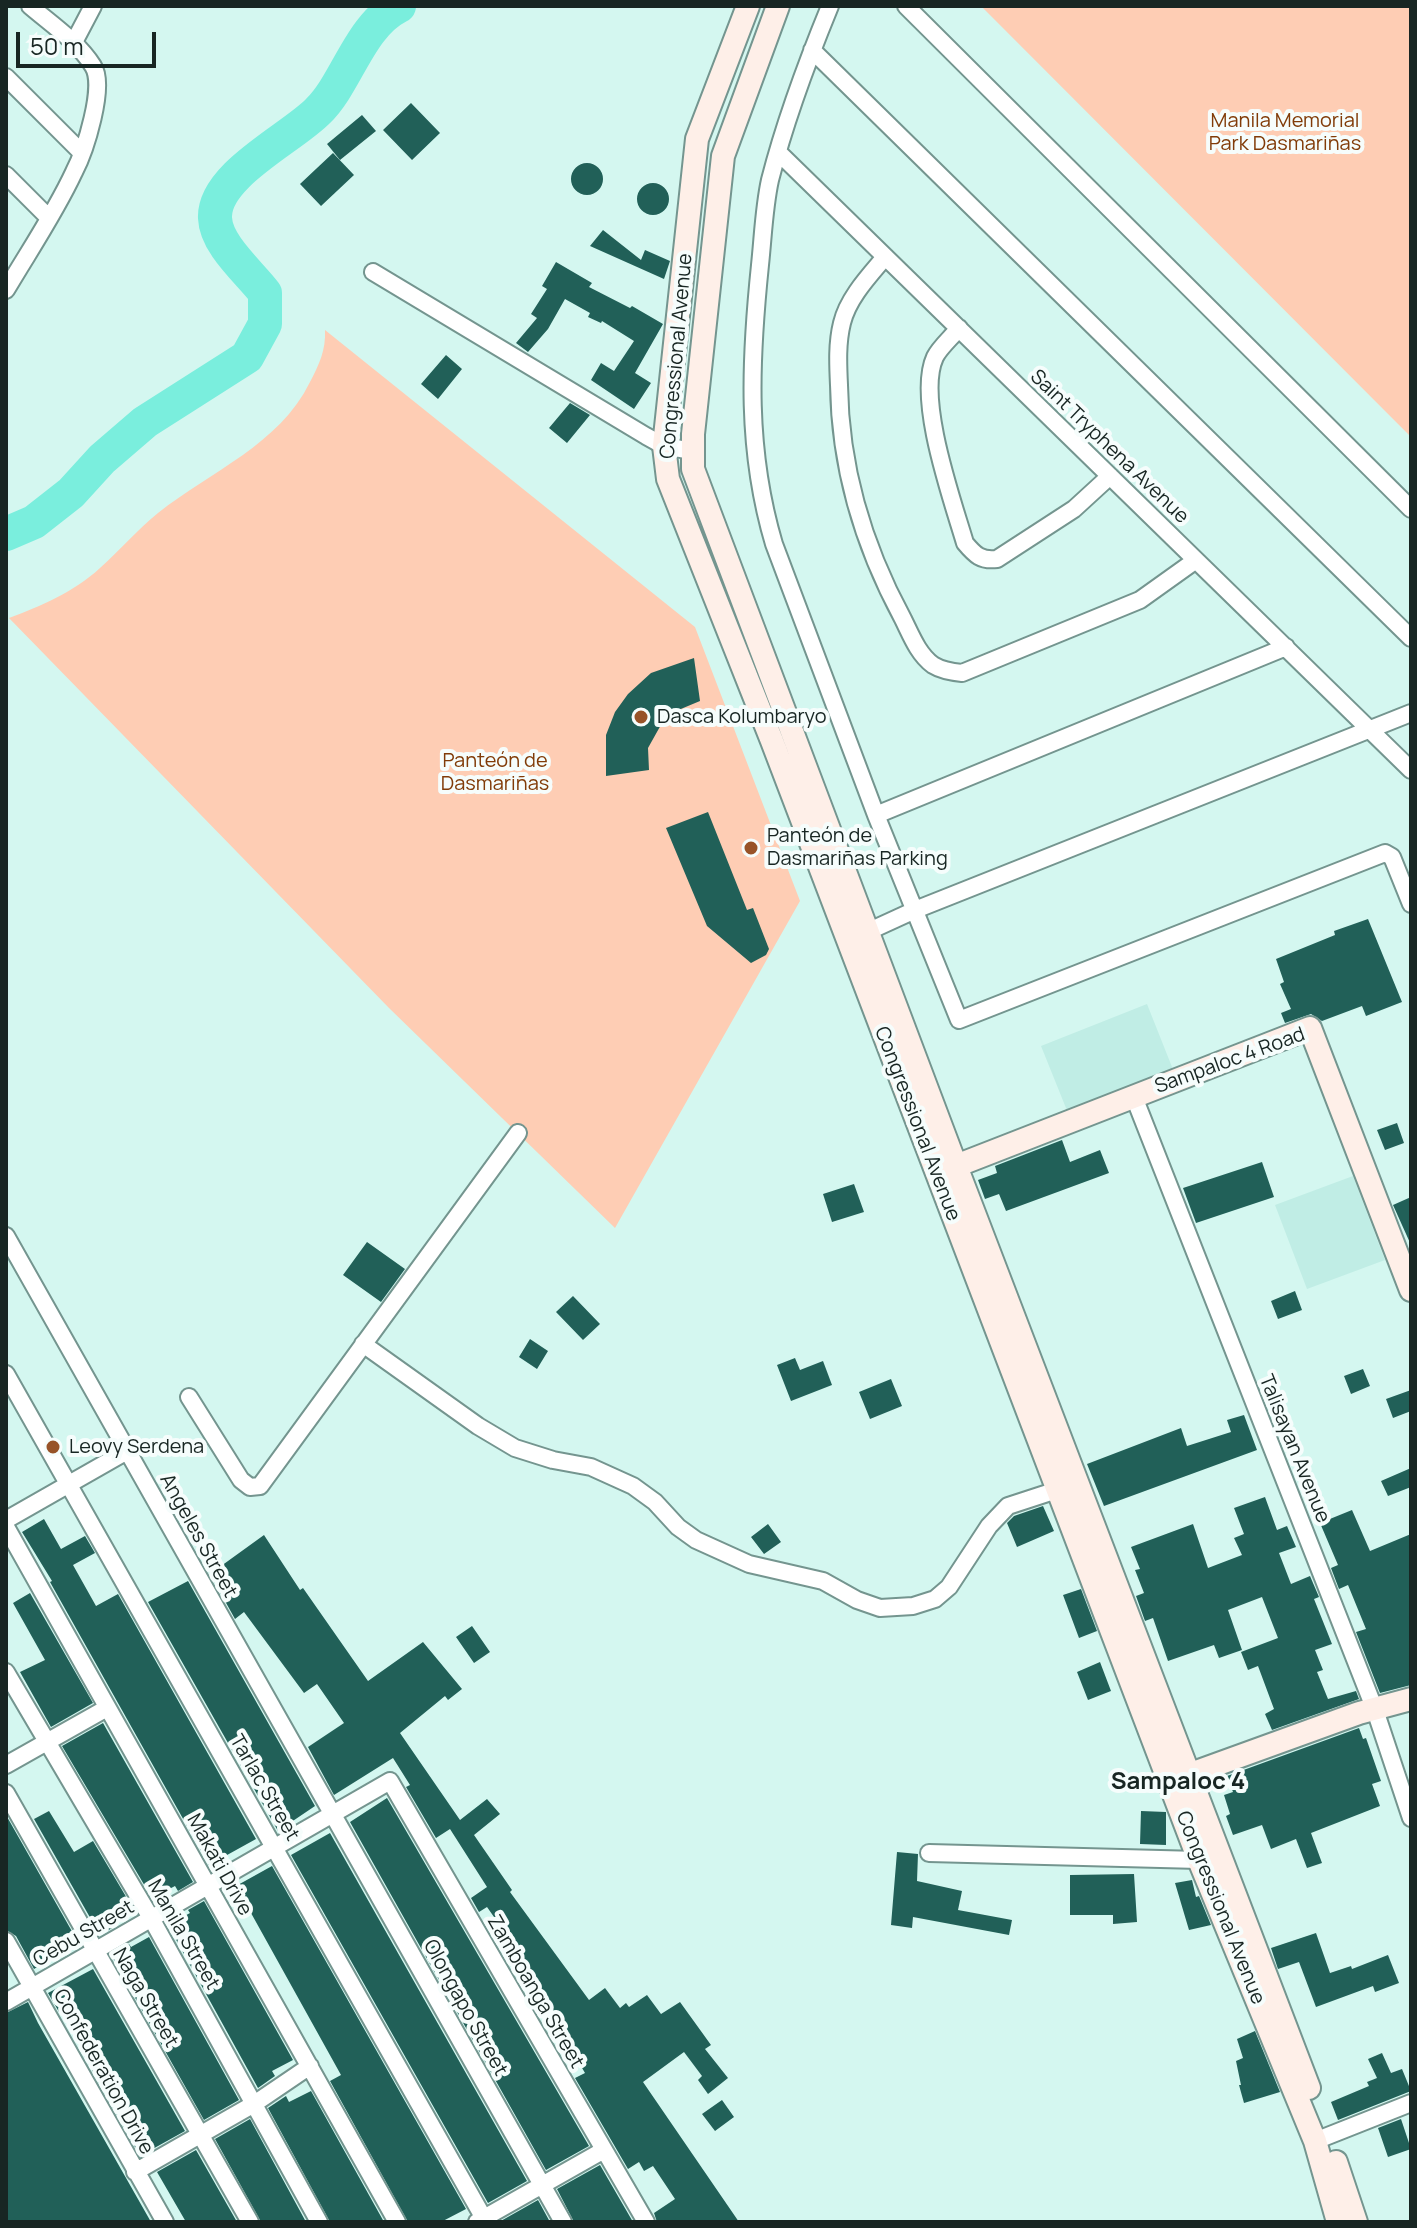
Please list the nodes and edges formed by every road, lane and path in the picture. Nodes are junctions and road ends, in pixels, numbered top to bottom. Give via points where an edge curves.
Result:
1 (30, 6) edge
2 (93, 6) edge
3 (748, 6) edge
4 (778, 6) edge
5 (830, 6) edge
6 (906, 6) edge
7 (73, 44) junction
8 (812, 50) junction
9 (6, 77) edge
10 (82, 153) junction
11 (779, 153) junction
12 (6, 175) edge
13 (48, 217) junction
14 (885, 257) junction
15 (373, 272) dead end
16 (8, 280) edge
17 (959, 328) junction
18 (664, 446) junction
19 (692, 451) junction
20 (1110, 476) junction
21 (1411, 509) edge
22 (1196, 560) junction
23 (1411, 638) edge
24 (1286, 647) junction
25 (1411, 713) edge
26 (1369, 729) junction
27 (1411, 770) edge
28 (876, 815) junction
29 (1411, 904) edge
30 (915, 910) junction
31 (867, 932) junction
32 (1134, 1097) junction
33 (518, 1133) dead end
34 (945, 1170) junction
35 (6, 1236) edge
36 (1411, 1290) edge
37 (363, 1344) junction
38 (6, 1374) edge
39 (189, 1397) dead end
40 (127, 1451) junction
41 (69, 1484) junction
42 (1057, 1490) junction
43 (6, 1520) edge
44 (6, 1527) edge
45 (6, 1672) edge
46 (1411, 1699) edge
47 (107, 1708) junction
48 (1375, 1710) junction
49 (46, 1743) junction
50 (6, 1765) edge
51 (1179, 1778) junction
52 (390, 1781) joint
53 (6, 1793) edge
54 (333, 1814) junction
55 (1411, 1818) edge
56 (275, 1847) junction
57 (929, 1853) dead end
58 (1199, 1860) junction
59 (208, 1886) junction
60 (151, 1918) junction
61 (6, 1941) edge
62 (96, 1951) junction
63 (32, 1987) junction
64 (6, 2002) edge
65 (310, 2066) junction
66 (1411, 2103) edge
67 (254, 2104) junction
68 (201, 2135) junction
69 (1321, 2139) junction
70 (604, 2150) junction
71 (135, 2172) junction
72 (542, 2185) junction
73 (483, 2221) edge
74 (165, 2222) edge
75 (250, 2222) edge
76 (319, 2222) edge
77 (397, 2222) edge
78 (563, 2222) edge
79 (646, 2222) edge
80 (1338, 2222) edge
81 (1356, 2222) edge

1 - 7 street
2 - 7 street
3 - 18 main road, Congressional Avenue via 697,139
4 - 19 main road, Congressional Avenue via 723,156
5 - 8 street
6 - 21 street
7 - 10 street via 93,65 98,87
8 - 11 street
8 - 23 street
9 - 10 street
10 - 13 street
11 - 14 street, Saint Tryphena Avenue
11 - 28 street via 770,182 754,333 751,408 761,502
12 - 13 street
13 - 16 street
14 - 17 street, Saint Tryphena Avenue
14 - 22 street via 842,321 839,408 846,468 867,537 921,653 935,666 962,673 1140,600
15 - 18 street
17 - 20 street, Saint Tryphena Avenue
17 - 20 street via 935,356 930,379 934,439 965,543 976,555 997,559 1074,509
18 - 19 street
18 - 34 main road, Congressional Avenue via 674,498
19 - 31 main road, Congressional Avenue via 699,489
20 - 22 street, Saint Tryphena Avenue
22 - 24 street, Saint Tryphena Avenue
24 - 26 street, Saint Tryphena Avenue
24 - 28 street
25 - 26 street
26 - 27 street, Saint Tryphena Avenue
26 - 30 street
28 - 30 street
29 - 30 street via 1392,857 1385,853 959,1020
30 - 31 street
31 - 34 main road, Congressional Avenue
32 - 34 main road, Sampaloc 4 Road
32 - 36 main road, Sampaloc 4 Road via 1310,1028
32 - 48 street, Talisayan Avenue
33 - 37 street
34 - 42 main road, Congressional Avenue
34 - 51 main road, Congressional Avenue
35 - 40 street, Angeles Street
37 - 39 street via 260,1486 241,1480
37 - 42 street via 515,1448 591,1467 633,1486 696,1540 749,1564 823,1581 880,1608 935,1599 1008,1506
38 - 41 street, Tarlac Street
40 - 41 street
40 - 54 street, Angeles Street
41 - 43 street
41 - 56 street, Tarlac Street
42 - 51 main road, Congressional Avenue
44 - 47 street, Makati Drive
45 - 49 street, Manila Street
46 - 48 main road
47 - 49 street
47 - 59 street, Makati Drive
48 - 51 main road
48 - 55 street, Talisayan Avenue
49 - 50 street
49 - 60 street, Manila Street
51 - 58 main road, Congressional Avenue
51 - 69 main road, Congressional Avenue
52 - 54 street, Cebu Street
52 - 70 street, Zamboanga Street
53 - 62 street, Naga Street
54 - 56 street, Cebu Street
54 - 72 street, Olongapo Street
56 - 59 street, Cebu Street
56 - 73 street, Tarlac Street
57 - 58 street
58 - 69 main road, Congressional Avenue
59 - 60 street, Cebu Street
59 - 65 street, Makati Drive
60 - 62 street, Cebu Street
60 - 67 street, Manila Street
61 - 63 street, Confederation Drive
62 - 63 street, Cebu Street
62 - 68 street, Naga Street
63 - 64 street, Cebu Street
63 - 71 street, Confederation Drive
65 - 67 street
65 - 77 street, Makati Drive
66 - 69 street
67 - 68 street
67 - 76 street, Manila Street
68 - 71 street
68 - 75 street, Naga Street
69 - 80 main road, Congressional Avenue
69 - 81 main road, Congressional Avenue
70 - 72 street
70 - 79 street, Zamboanga Street
71 - 74 street, Confederation Drive
72 - 73 street
72 - 78 street, Olongapo Street

